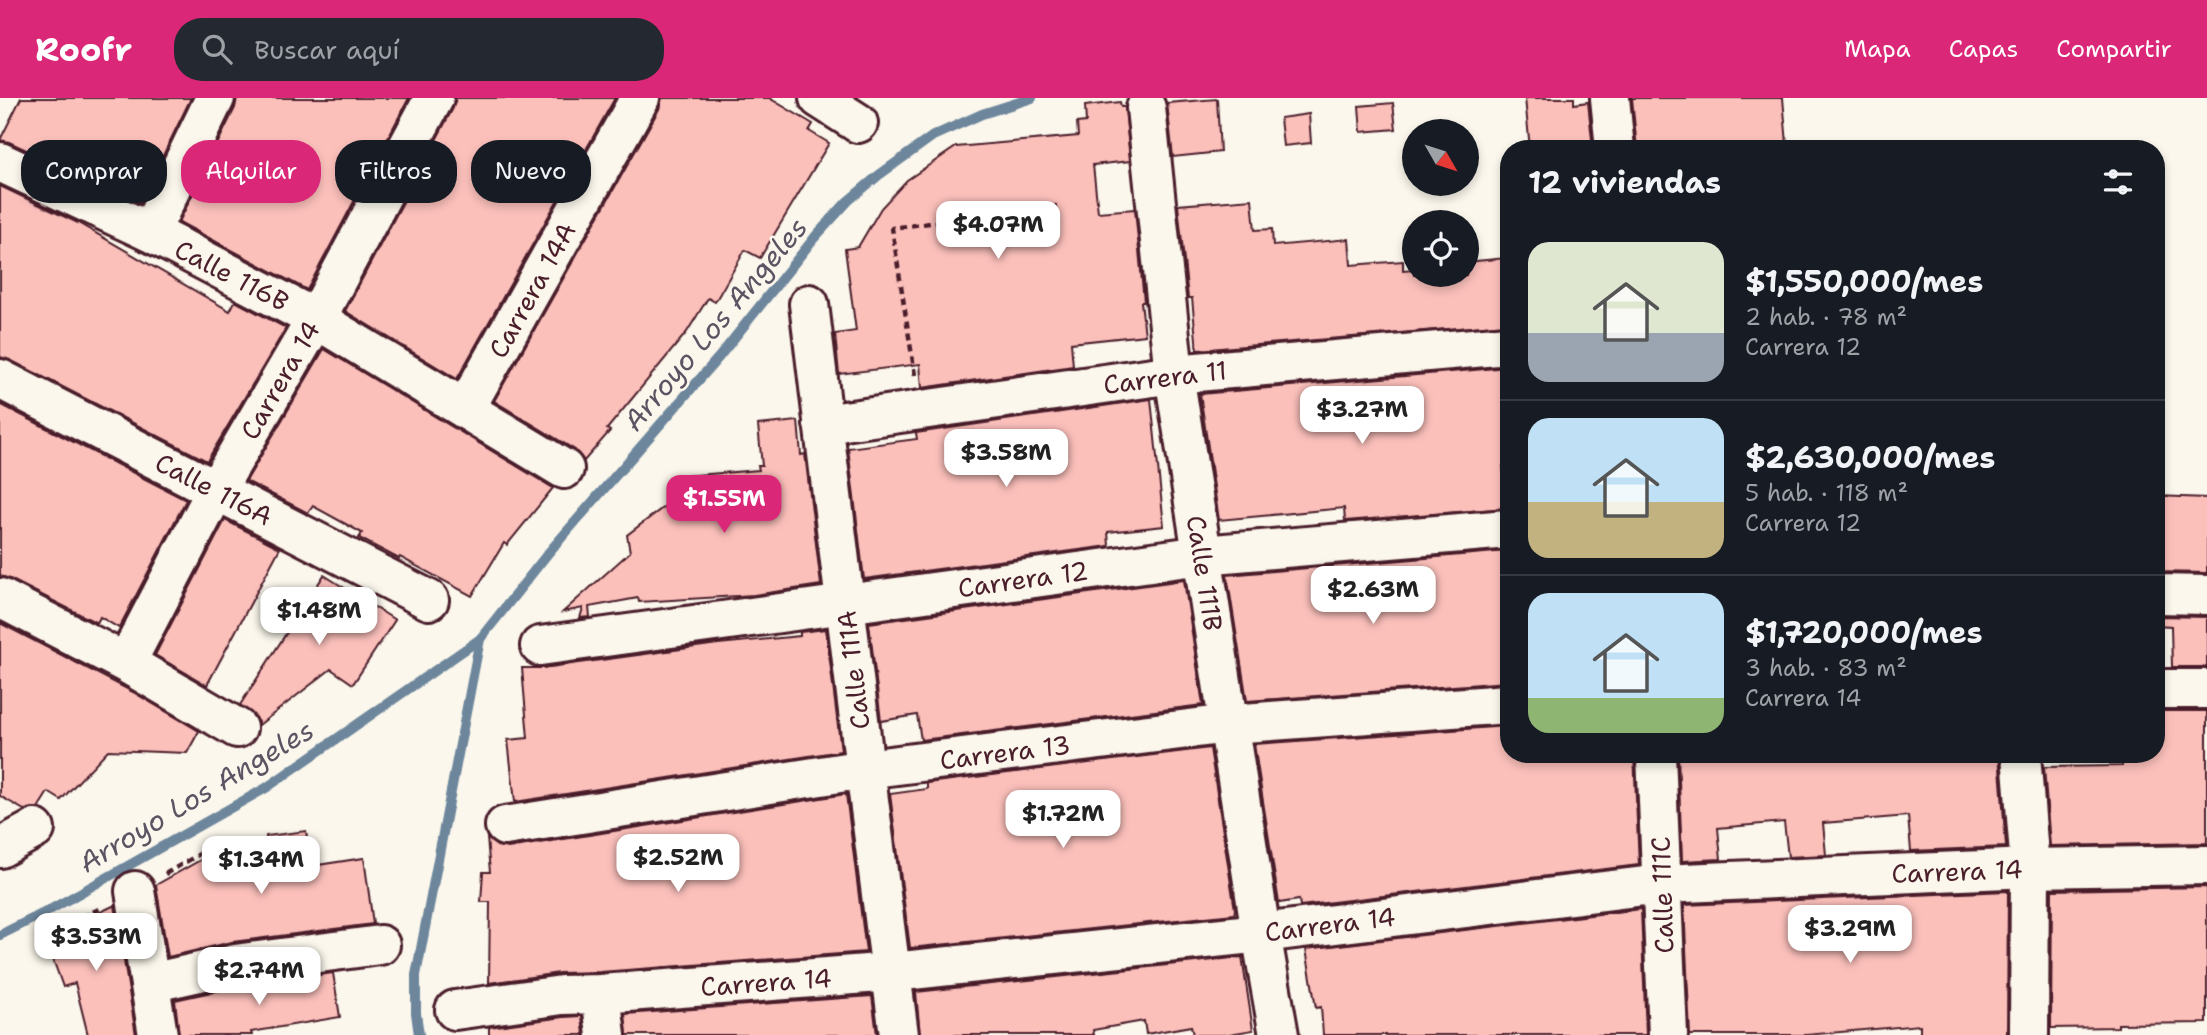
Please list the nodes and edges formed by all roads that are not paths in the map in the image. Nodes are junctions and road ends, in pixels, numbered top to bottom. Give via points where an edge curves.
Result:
1 (215, 98) edge
2 (434, 98) edge
3 (640, 98) edge
4 (819, 98) edge
5 (1610, 98) edge
6 (1146, 108) dead end
7 (858, 123) dead end
8 (1614, 140) edge
9 (0, 162) edge
10 (150, 232) junction
11 (809, 304) dead end
12 (316, 318) junction
13 (1500, 346) edge
14 (1174, 374) junction
15 (0, 379) edge
16 (465, 409) junction
17 (823, 424) junction
18 (564, 469) dead end
19 (216, 490) junction
20 (1500, 530) edge
21 (1202, 555) junction
22 (2165, 594) edge
23 (2207, 595) edge
24 (0, 598) edge
25 (429, 600) dead end
26 (845, 603) junction
27 (540, 646) dead end
28 (126, 663) junction
29 (2165, 689) edge
30 (2207, 689) edge
31 (1500, 705) edge
32 (1229, 724) junction
33 (237, 728) dead end
34 (1656, 763) edge
35 (2022, 763) edge
36 (865, 769) junction
37 (0, 811) edge
38 (505, 826) dead end
39 (0, 848) edge
40 (2207, 865) edge
41 (2030, 868) junction
42 (1661, 884) junction
43 (135, 891) dead end
44 (1261, 933) junction
45 (380, 945) dead end
46 (892, 972) junction
47 (150, 983) junction
48 (601, 994) junction
49 (455, 1010) dead end
50 (158, 1035) edge
51 (606, 1035) edge
52 (899, 1035) edge
53 (1279, 1035) edge
54 (1668, 1035) edge
55 (2029, 1035) edge

1 - 10 street
2 - 12 street, Carrera 14
3 - 16 street, Carrera 14A
4 - 7 street
5 - 8 street
6 - 14 street, Calle 111B
9 - 10 street, Calle 116B
10 - 12 street, Calle 116B
11 - 17 street, Calle 111A
12 - 16 street, Calle 116B
12 - 19 street, Carrera 14
13 - 14 street, Carrera 11
14 - 17 street, Carrera 11
14 - 21 street, Calle 111B
15 - 19 street, Calle 116A
16 - 18 street, Calle 116B
17 - 26 street, Calle 111A
19 - 25 street, Calle 116A
19 - 28 street, Carrera 14
20 - 21 street, Carrera 12
21 - 26 street, Carrera 12
21 - 32 street, Calle 111B
22 - 23 street
24 - 28 street
26 - 27 street, Carrera 12
26 - 36 street, Calle 111A
28 - 33 street
29 - 30 street
31 - 32 street, Carrera 13
32 - 36 street, Carrera 13
32 - 44 street, Calle 111B
34 - 42 street, Calle 111C
35 - 41 street
36 - 38 street, Carrera 13
36 - 46 street, Calle 111A
37 - 39 street via 35,829
40 - 41 street, Carrera 14
41 - 42 street, Carrera 14
41 - 55 street
42 - 44 street, Carrera 14
42 - 54 street, Calle 111C
43 - 47 street
44 - 46 street, Carrera 14
44 - 53 street, Calle 111B
45 - 47 street via 235,964
46 - 48 street, Carrera 14
46 - 52 street, Calle 111A
47 - 50 street
48 - 49 street, Carrera 14
48 - 51 street

